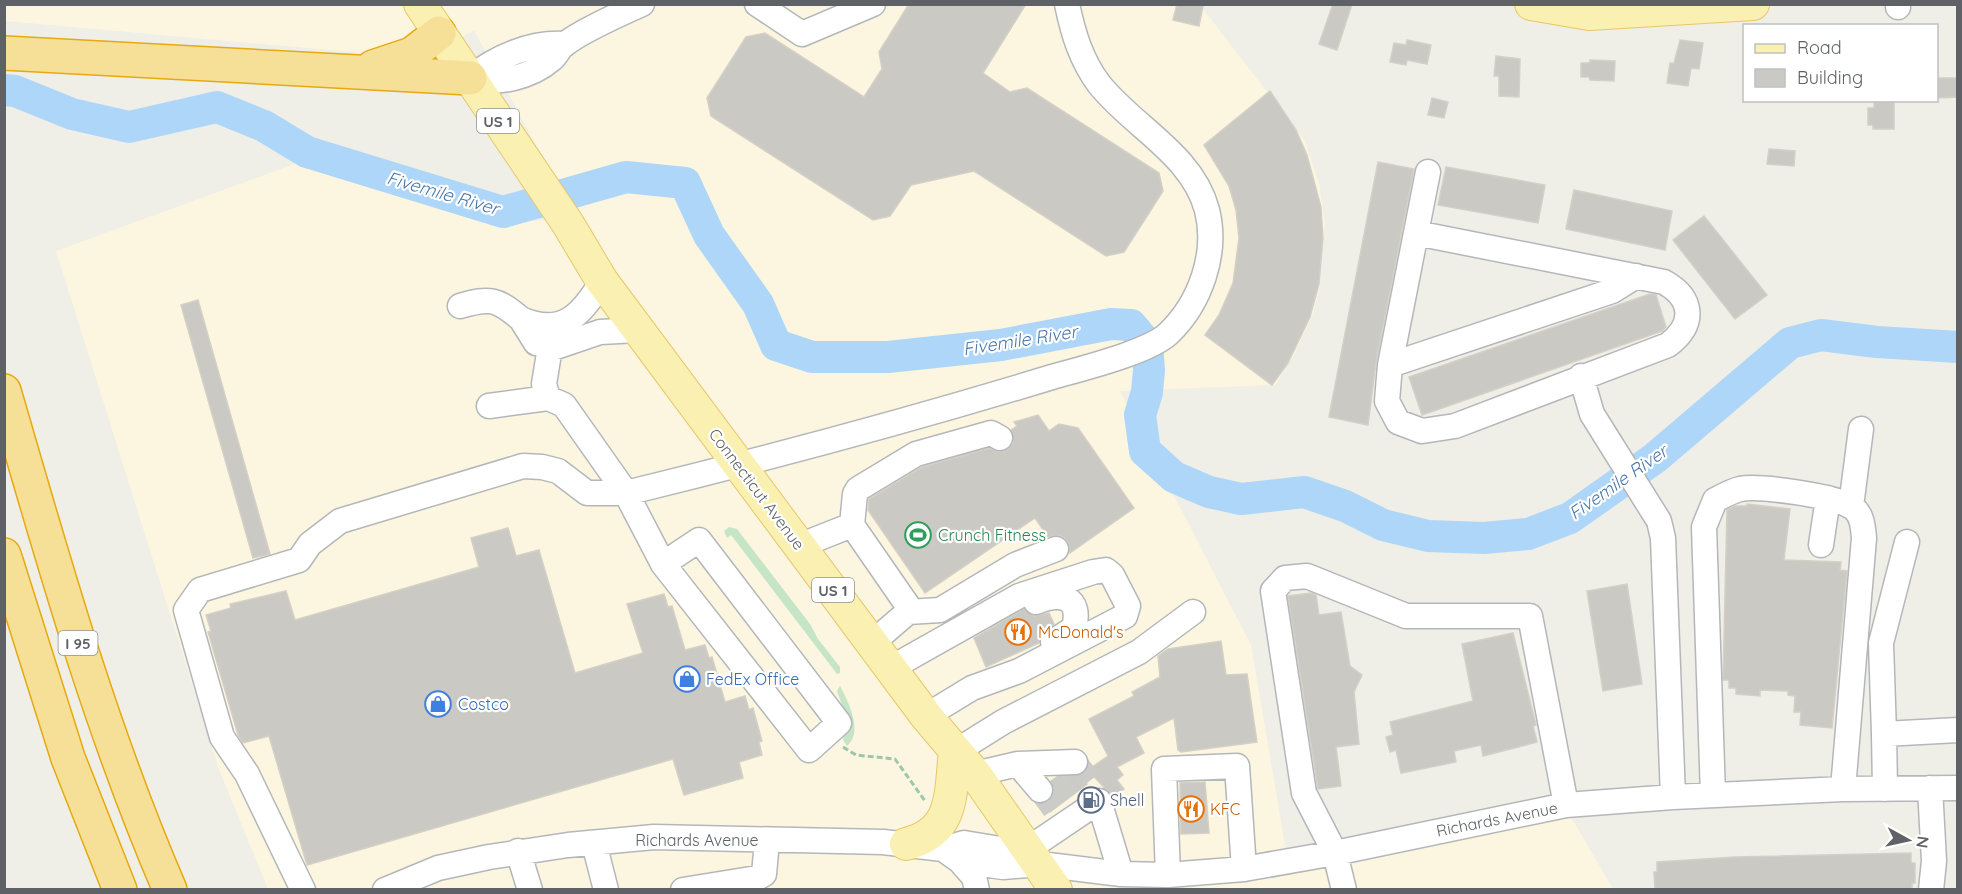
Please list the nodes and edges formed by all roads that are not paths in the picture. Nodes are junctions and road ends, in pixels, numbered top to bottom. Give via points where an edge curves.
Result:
1 (420, 4) edge
2 (642, 4) edge
3 (757, 4) edge
4 (873, 4) edge
5 (1066, 4) edge
6 (1531, 4) edge
7 (1753, 4) edge
8 (439, 33) junction
9 (4, 53) edge
10 (320, 71) junction
11 (470, 78) junction
12 (1428, 172) dead end
13 (1416, 233) junction
14 (1636, 276) junction
15 (602, 281) junction
16 (460, 306) dead end
17 (521, 319) junction
18 (638, 330) junction
19 (550, 347) junction
20 (1390, 365) junction
21 (1581, 376) junction
22 (4, 391) edge
23 (548, 398) junction
24 (489, 406) dead end
25 (1861, 429) dead end
26 (1000, 438) dead end
27 (739, 465) junction
28 (626, 493) junction
29 (1828, 498) junction
30 (1851, 506) junction
31 (852, 525) junction
32 (1906, 542) dead end
33 (1821, 545) dead end
34 (800, 546) junction
35 (1056, 549) dead end
36 (4, 555) edge
37 (663, 564) junction
38 (909, 612) junction
39 (1193, 612) dead end
40 (971, 623) junction
41 (872, 643) junction
42 (891, 668) junction
43 (1019, 671) junction
44 (926, 716) junction
45 (1958, 730) edge
46 (1884, 734) junction
47 (1075, 762) dead end
48 (965, 763) junction
49 (1930, 788) junction
50 (1958, 788) edge
51 (1843, 789) junction
52 (1885, 789) junction
53 (1713, 795) junction
54 (1058, 796) junction
55 (1673, 797) junction
56 (1566, 805) junction
57 (766, 841) junction
58 (594, 843) junction
59 (906, 844) junction
60 (518, 852) junction
61 (1335, 853) junction
62 (952, 855) junction
63 (1041, 868) edge
64 (1244, 869) junction
65 (1121, 874) junction
66 (1168, 875) junction
67 (1197, 881) edge
68 (120, 890) edge
69 (170, 890) edge
70 (303, 890) edge
71 (385, 890) edge
72 (530, 890) edge
73 (606, 890) edge
74 (683, 890) edge
75 (977, 890) edge
76 (1344, 890) edge
77 (1931, 890) edge

1 - 8 main road, US 1
2 - 11 street via 564,44 530,47
3 - 4 street via 802,34
5 - 27 street via 1086,64 1100,85 1181,162 1206,209 1210,246 1194,303 1167,335 1130,353 971,402
6 - 7 main road via 1589,14
8 - 10 highway via 412,54 388,64
8 - 11 main road, US 1
9 - 10 highway
10 - 11 highway
11 - 15 main road, Connecticut Avenue / US 1
12 - 13 street
13 - 14 street
13 - 20 street
14 - 20 street via 1612,291
14 - 21 street via 1664,282 1682,295 1687,307 1685,326 1668,345
15 - 17 street via 586,308 566,323 538,326
15 - 18 main road, Connecticut Avenue / US 1
16 - 17 street via 480,300 502,303
17 - 19 street via 536,342
18 - 19 street via 600,332
18 - 27 main road, Connecticut Avenue / US 1
19 - 23 street via 544,384
20 - 21 street via 1387,401 1398,422 1422,431 1455,426
21 - 55 street via 1592,414 1659,521 1664,538
22 - 69 highway, I 95 via 86,669
23 - 24 street
23 - 28 street via 564,405
25 - 30 street
26 - 31 street via 991,433 916,454 858,489
27 - 28 street
27 - 34 main road, Connecticut Avenue / US 1
28 - 37 street
28 - 70 street via 587,493 558,471 523,466 340,521 310,544 299,560 200,590 186,610 222,737 247,774
29 - 30 street
29 - 33 street
29 - 53 street via 1759,487 1739,489 1715,500 1704,527
30 - 51 street via 1863,520 1864,538
31 - 34 street
31 - 38 street
32 - 46 street via 1881,643
34 - 41 main road, Connecticut Avenue / US 1
35 - 38 street via 1015,565 940,610
36 - 68 highway, I 95 via 68,758
37 - 37 street via 809,750 839,723 699,540
38 - 41 street
39 - 48 street via 1139,652 1002,722
40 - 42 street
40 - 43 street via 993,620 1051,596 1070,600 1075,607 1074,628 1028,655
40 - 43 street via 1019,596 1094,572 1106,570 1113,575 1128,606 1125,616
41 - 42 main road, Connecticut Avenue / US 1
42 - 44 main road, Connecticut Avenue / US 1
43 - 44 street via 972,688
44 - 48 main road, Connecticut Avenue / US 1
45 - 46 street
46 - 52 street
47 - 54 street
48 - 54 street via 1018,764
48 - 59 main road via 945,817 927,837
48 - 63 main road, Connecticut Avenue / US 1
49 - 50 street, Richards Avenue
49 - 52 street, Richards Avenue
49 - 77 street via 1934,861
51 - 52 street, Richards Avenue
51 - 53 street, Richards Avenue
53 - 55 street, Richards Avenue
54 - 63 street
54 - 65 street via 1099,801
55 - 56 street, Richards Avenue
56 - 61 street, Richards Avenue
56 - 61 street via 1530,616 1406,616 1307,576 1285,578 1273,591 1304,793
57 - 58 street, Richards Avenue via 654,837
57 - 59 street, Richards Avenue
57 - 74 street via 764,874 758,878
58 - 60 street, Richards Avenue
58 - 73 street
59 - 62 street, Richards Avenue
60 - 71 street, Richards Avenue via 438,868
60 - 72 street
61 - 64 street, Richards Avenue
61 - 76 street
62 - 63 street, Richards Avenue via 952,844 1006,849
62 - 75 street via 974,877
63 - 65 street, Richards Avenue
64 - 66 street via 1236,766 1164,769
64 - 67 street, Richards Avenue
65 - 66 street, Richards Avenue
66 - 67 street, Richards Avenue

